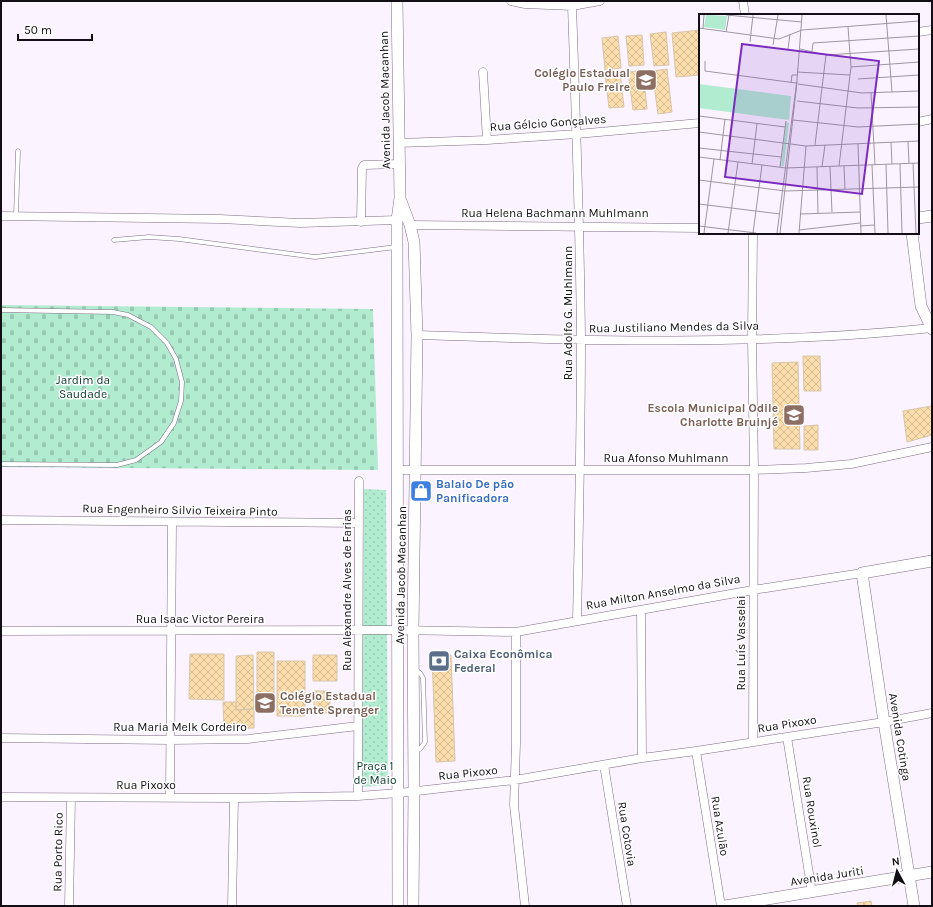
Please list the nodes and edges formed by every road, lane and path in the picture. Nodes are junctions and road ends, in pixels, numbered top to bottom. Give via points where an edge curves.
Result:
1 (397, 1) edge
2 (511, 1) edge
3 (600, 1) edge
4 (743, 1) edge
5 (572, 6) junction
6 (745, 14) edge
7 (932, 30) edge
8 (919, 32) edge
9 (483, 72) dead end
10 (932, 119) edge
11 (919, 122) edge
12 (699, 123) edge
13 (577, 134) junction
14 (487, 140) junction
15 (398, 143) junction
16 (18, 151) dead end
17 (399, 164) junction
18 (400, 198) junction
19 (1, 216) edge
20 (16, 216) junction
21 (932, 216) edge
22 (919, 218) edge
23 (397, 220) junction
24 (361, 222) junction
25 (410, 225) junction
26 (579, 226) junction
27 (699, 228) edge
28 (754, 234) edge
29 (912, 234) edge
30 (114, 240) dead end
31 (397, 244) junction
32 (1, 310) edge
33 (932, 328) edge
34 (417, 335) junction
35 (752, 339) junction
36 (581, 340) junction
37 (932, 447) edge
38 (1, 464) edge
39 (415, 469) junction
40 (398, 470) junction
41 (580, 470) junction
42 (754, 470) junction
43 (359, 481) dead end
44 (1, 520) edge
45 (172, 522) junction
46 (360, 523) junction
47 (932, 562) edge
48 (862, 573) junction
49 (753, 590) junction
50 (641, 610) junction
51 (577, 621) junction
52 (358, 630) junction
53 (398, 630) junction
54 (1, 631) edge
55 (172, 631) junction
56 (413, 631) junction
57 (516, 632) junction
58 (932, 713) edge
59 (884, 722) junction
60 (358, 726) junction
61 (787, 737) junction
62 (1, 738) edge
63 (170, 740) junction
64 (753, 742) junction
65 (696, 751) junction
66 (642, 758) junction
67 (604, 765) junction
68 (514, 780) junction
69 (414, 790) junction
70 (399, 793) junction
71 (358, 796) junction
72 (1, 797) edge
73 (170, 797) junction
74 (71, 798) junction
75 (234, 798) junction
76 (932, 872) edge
77 (910, 876) junction
78 (812, 892) junction
79 (69, 906) edge
80 (232, 906) edge
81 (398, 906) edge
82 (413, 906) edge
83 (525, 906) edge
84 (627, 906) edge
85 (721, 906) edge
86 (725, 906) edge
87 (914, 906) edge

1 - 15 main road, Avenida Jacob Macanhan
2 - 5 street
3 - 5 street
4 - 6 street
5 - 13 street, Rua Adolfo G. Muhlmann
7 - 8 street
9 - 14 street
10 - 11 street
12 - 13 street, Rua Gélcio Gonçalves
13 - 14 street, Rua Gélcio Gonçalves
13 - 26 street, Rua Adolfo G. Muhlmann
14 - 15 street, Rua Gélcio Gonçalves
15 - 17 main road, Avenida Jacob Macanhan
16 - 20 lane
17 - 18 main road, Avenida Jacob Macanhan
17 - 24 street via 364,165 362,168
18 - 23 main road, Avenida Jacob Macanhan
18 - 25 main road, Avenida Jacob Macanhan
19 - 20 street
20 - 24 street via 300,223
21 - 22 main road
23 - 24 street
23 - 31 main road, Avenida Jacob Macanhan
25 - 26 street, Rua Helena Bachmann Muhlmann
25 - 31 main road
25 - 34 main road, Avenida Jacob Macanhan via 414,251
26 - 27 street, Rua Helena Bachmann Muhlmann
26 - 36 street, Rua Adolfo G. Muhlmann
28 - 35 street, Rua Luís Vasselai
29 - 33 main road via 921,306
30 - 31 lane via 149,237 179,239 315,257
31 - 40 main road, Avenida Jacob Macanhan
32 - 38 lane via 113,312 128,315 151,326 167,343 176,359 182,382 181,401 174,423 161,442 136,460 117,465
33 - 35 street, Rua Justiliano Mendes da Silva via 830,337
34 - 36 street, Rua Justiliano Mendes da Silva
34 - 39 main road, Avenida Jacob Macanhan
35 - 36 street, Rua Justiliano Mendes da Silva
35 - 42 street, Rua Luís Vasselai
36 - 41 street, Rua Adolfo G. Muhlmann
37 - 42 street, Rua Afonso Muhlmann via 851,464
39 - 40 street, Rua Afonso Muhlmann
39 - 41 street, Rua Afonso Muhlmann
39 - 56 main road, Avenida Jacob Macanhan
40 - 53 main road, Avenida Jacob Macanhan
41 - 42 street, Rua Afonso Muhlmann
41 - 51 street, Rua Adolfo G. Muhlmann
42 - 49 street, Rua Luís Vasselai
43 - 46 street, Rua Alexandre Alves de Farias
44 - 45 street, Rua Engenheiro Silvio Teixeira Pinto
45 - 46 street, Rua Engenheiro Silvio Teixeira Pinto
45 - 55 street
46 - 52 street, Rua Alexandre Alves de Farias
47 - 48 main road, Rua Milton Anselmo da Silva
48 - 49 street, Rua Milton Anselmo da Silva
48 - 59 main road, Avenida Cotinga
49 - 50 street, Rua Milton Anselmo da Silva
49 - 64 street, Rua Luís Vasselai
50 - 51 street, Rua Milton Anselmo da Silva
50 - 66 street
51 - 57 street, Rua Milton Anselmo da Silva
52 - 53 street, Rua Isaac Victor Pereira
52 - 55 street, Rua Isaac Victor Pereira
52 - 60 street, Rua Alexandre Alves de Farias
53 - 56 street, Rua Milton Anselmo da Silva
53 - 70 main road, Avenida Jacob Macanhan
54 - 55 street, Rua Isaac Victor Pereira
55 - 63 street
56 - 57 street, Rua Milton Anselmo da Silva
56 - 69 main road, Avenida Jacob Macanhan
57 - 68 street
58 - 59 street, Rua Pixoxo
59 - 61 street, Rua Pixoxo
59 - 77 main road, Avenida Cotinga
60 - 63 street, Rua Maria Melk Cordeiro via 248,739
60 - 71 street, Rua Alexandre Alves de Farias
61 - 64 street, Rua Pixoxo
61 - 78 street, Rua Rouxinol
62 - 63 street, Rua Maria Melk Cordeiro
63 - 73 street
64 - 65 street, Rua Pixoxo
65 - 66 street, Rua Pixoxo
65 - 85 street, Rua Azulão
66 - 67 street, Rua Pixoxo
67 - 68 street, Rua Pixoxo
67 - 84 street, Rua Cotovia
68 - 69 street, Rua Pixoxo
68 - 83 street via 514,805
69 - 70 street, Rua Pixoxo
69 - 82 main road, Avenida Jacob Macanhan
70 - 71 street, Rua Pixoxo
70 - 81 main road, Avenida Jacob Macanhan
71 - 75 street, Rua Pixoxo
72 - 74 street, Rua Pixoxo
73 - 74 street, Rua Pixoxo
73 - 75 street, Rua Pixoxo
74 - 79 street, Rua Porto Rico
75 - 80 street
76 - 77 main road, Avenida Juriti
77 - 78 main road, Avenida Juriti
77 - 87 main road, Avenida Cotinga
78 - 86 main road, Avenida Juriti

